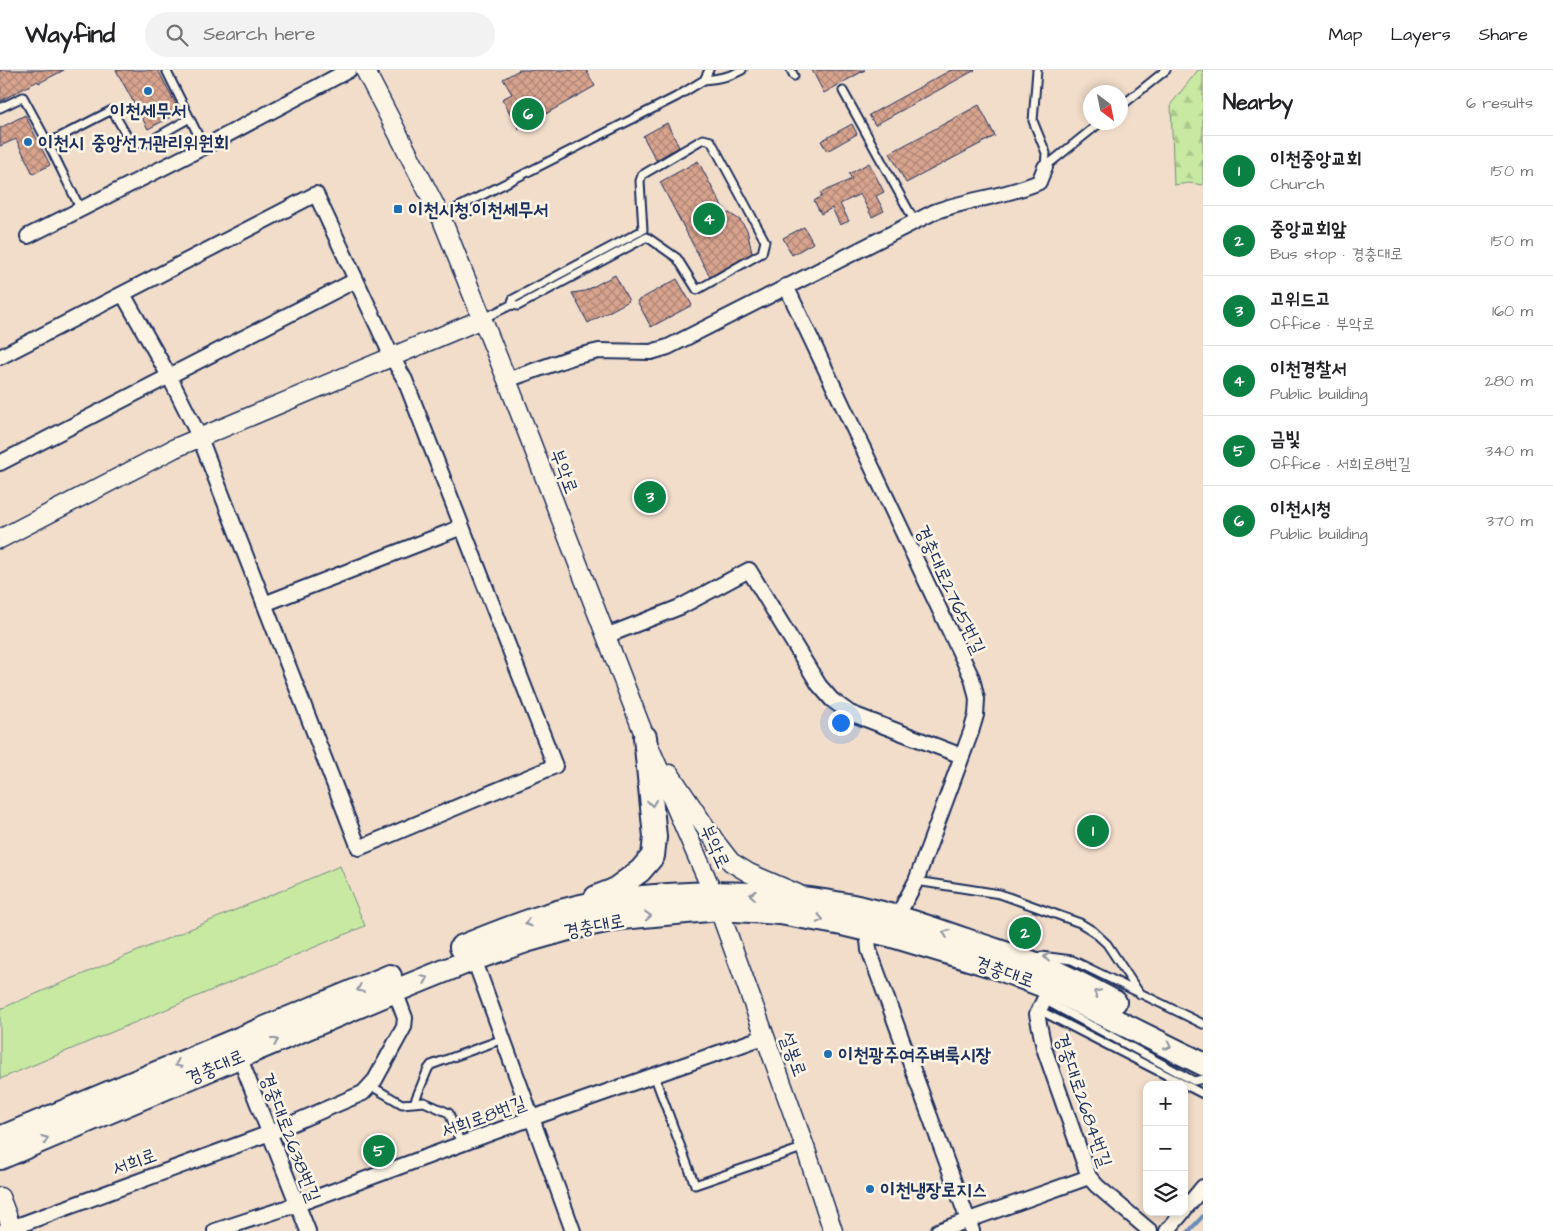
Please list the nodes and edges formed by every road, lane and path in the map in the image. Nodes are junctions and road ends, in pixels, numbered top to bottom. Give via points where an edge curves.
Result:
1 (166, 70) edge
2 (349, 70) edge
3 (365, 70) edge
4 (709, 70) edge
5 (742, 70) edge
6 (1037, 70) edge
7 (1166, 70) edge
8 (704, 80) junction
9 (843, 91) dead end
10 (1128, 101) edge
11 (0, 108) edge
12 (190, 118) junction
13 (1091, 130) edge
14 (48, 143) junction
15 (204, 147) junction
16 (1045, 167) junction
17 (81, 210) junction
18 (441, 217) junction
19 (915, 222) junction
20 (28, 236) dead end
21 (356, 280) junction
22 (786, 286) junction
23 (123, 294) junction
24 (511, 305) junction
25 (482, 320) junction
26 (0, 357) edge
27 (392, 357) junction
28 (169, 376) junction
29 (507, 380) junction
30 (200, 438) junction
31 (0, 463) edge
32 (462, 527) junction
33 (0, 538) edge
34 (264, 604) junction
35 (606, 636) junction
36 (645, 737) junction
37 (962, 756) junction
38 (916, 881) junction
39 (812, 900) junction
40 (716, 901) junction
41 (565, 910) junction
42 (897, 917) junction
43 (868, 930) junction
44 (1004, 952) junction
45 (474, 959) junction
46 (395, 991) junction
47 (1140, 994) junction
48 (1044, 999) junction
49 (1203, 1024) edge
50 (764, 1037) junction
51 (503, 1039) junction
52 (1203, 1047) edge
53 (239, 1056) junction
54 (1203, 1064) edge
55 (654, 1075) junction
56 (1203, 1079) edge
57 (371, 1086) junction
58 (1203, 1094) edge
59 (414, 1103) junction
60 (532, 1118) junction
61 (270, 1133) junction
62 (0, 1138) edge
63 (461, 1144) junction
64 (805, 1147) junction
65 (0, 1158) edge
66 (1088, 1176) junction
67 (1203, 1187) edge
68 (0, 1197) edge
69 (298, 1204) junction
70 (1188, 1205) edge
71 (1179, 1216) edge
72 (830, 1226) edge
73 (970, 1226) edge
74 (10, 1230) edge
75 (215, 1231) edge
76 (308, 1231) edge
77 (573, 1231) edge
78 (845, 1231) edge
79 (938, 1231) edge
80 (1150, 1231) edge
81 (1167, 1231) edge

1 - 12 lane
2 - 15 street
3 - 18 street, 부악로
4 - 8 lane
5 - 8 lane
6 - 16 lane via 1033,122 1046,153
7 - 10 lane
8 - 18 lane
9 - 19 lane
11 - 14 lane via 23,97
12 - 14 lane via 146,143 134,144 112,110
12 - 15 lane
13 - 16 lane
14 - 17 lane
15 - 17 street
16 - 19 street via 1039,182 1021,190 956,204
17 - 20 street
18 - 25 street, 부악로
19 - 22 street
21 - 23 street via 316,194
21 - 27 street
21 - 28 street
22 - 29 street via 668,347 650,352 599,350
22 - 37 street, 경충대로2765번길 via 972,678 977,699 976,715
23 - 26 street
23 - 28 street
24 - 24 lane via 518,306 647,237 678,258 697,290 762,253 765,241 711,141 703,139 642,175 643,230 514,299
24 - 25 lane
25 - 27 street
25 - 29 street, 부악로
27 - 30 street
27 - 32 street via 405,380
28 - 30 street
28 - 31 street
29 - 35 street, 부악로
30 - 33 street
30 - 34 street
32 - 34 street
32 - 34 street via 556,766 359,848
35 - 36 street, 부악로
35 - 37 street via 680,606 749,570 819,685 832,700 850,713
36 - 39 street via 732,862
36 - 40 street, 부악로
36 -> 41 main road via 655,838 653,856 640,871 614,890
37 - 38 street, 경충대로2765번길
38 - 42 street, 경충대로2765번길
38 - 47 lane via 1000,894 1080,923 1107,944
39 -> 40 main road, 경충대로
39 - 42 main road, 경충대로
40 - 41 main road, 경충대로 via 615,900
40 -> 43 main road, 경충대로
45 -> 40 main road, 경충대로 via 572,928
40 - 50 street, 설봉로
41 -> 62 main road, 경충대로 via 468,944
44 -> 42 main road, 경충대로
43 - 48 main road, 경충대로 via 992,966
43 - 73 street via 868,950
47 -> 44 lane via 1072,960
52 -> 44 main road, 경충대로 via 1058,973
46 -> 45 main road, 경충대로
45 - 51 street
53 -> 46 main road, 경충대로
46 - 57 street via 405,1018 404,1027
47 - 49 lane
48 -> 54 main road, 경충대로
48 - 56 lane via 1194,1081
48 - 58 lane
48 - 66 street, 경충대로2684번길 via 1037,1014 1044,1048
50 - 55 street, 서희로8번길
50 - 64 street, 설봉로
51 - 59 lane via 431,1065
51 - 60 street
53 - 61 street, 경충대로2638번길
65 -> 53 main road, 경충대로
55 - 60 street, 서희로8번길
55 - 64 lane via 695,1185
57 - 59 lane via 402,1104
57 - 61 street, 서희로 via 363,1093
59 - 63 lane via 427,1102 449,1113
60 - 63 street, 서희로8번길
60 - 77 street
61 - 69 street, 경충대로2638번길
61 - 74 street, 서희로
63 - 69 street, 서희로8번길
64 - 72 street, 설봉로
66 - 73 street
66 - 80 street, 경충대로2684번길
67 - 70 street
68 - 74 street, 서희로
69 - 75 street, 서희로8번길
69 - 76 street, 경충대로2638번길
71 - 81 street
72 - 78 street
73 - 79 street

